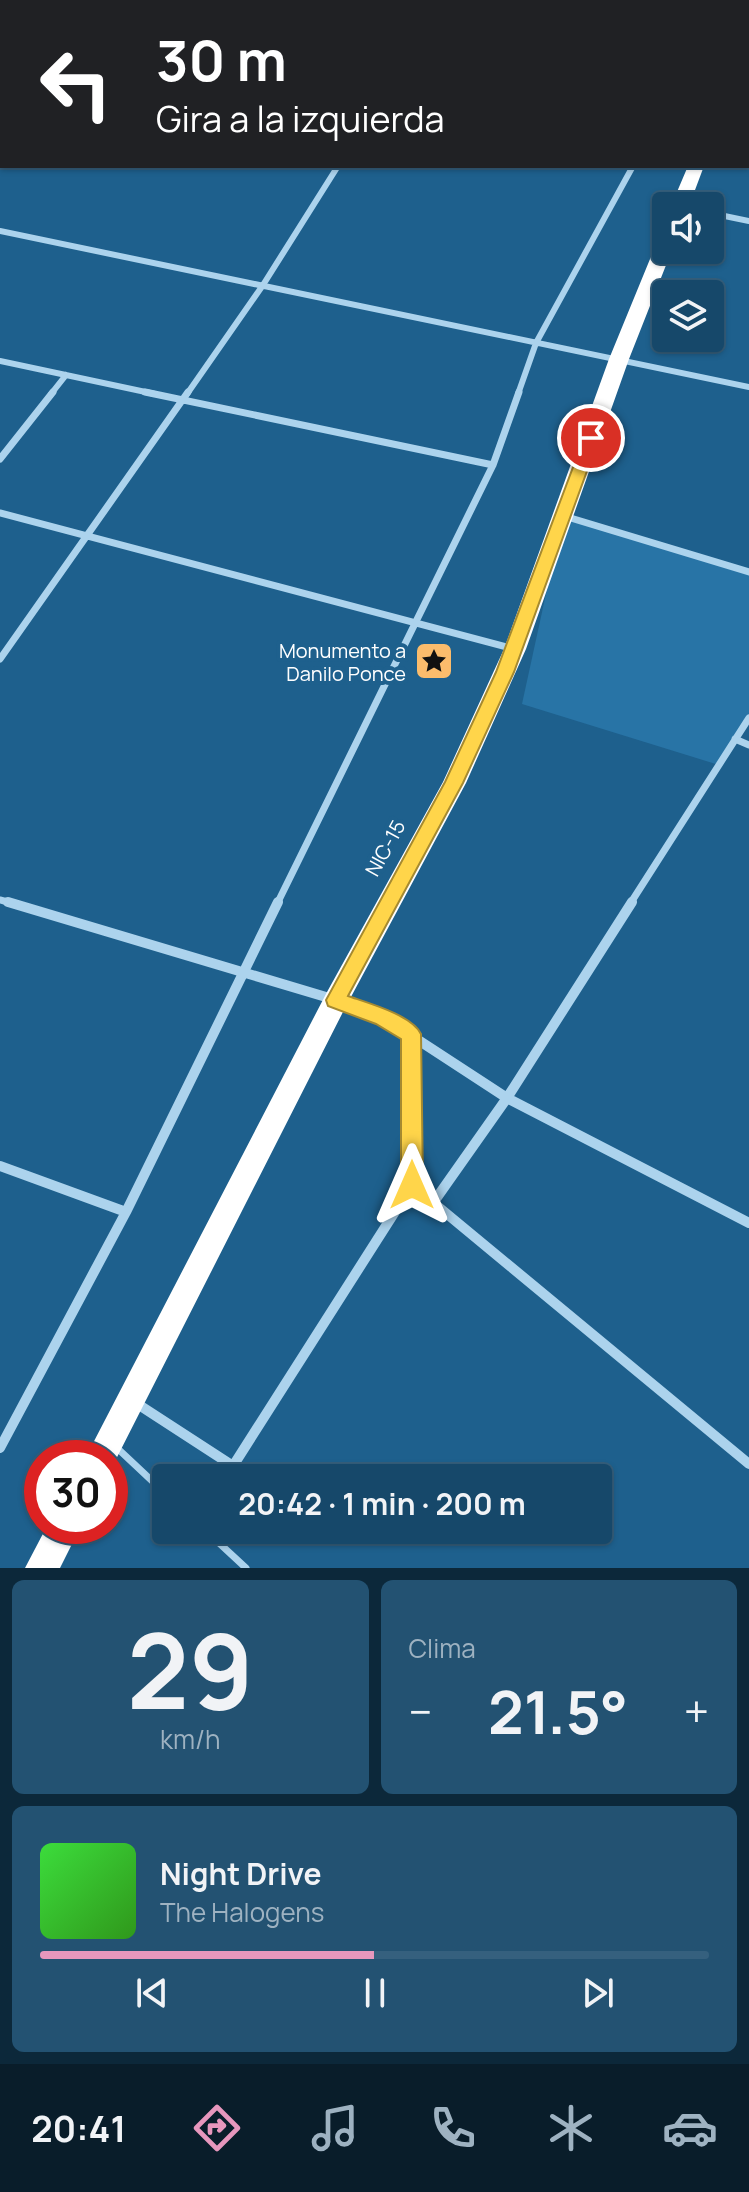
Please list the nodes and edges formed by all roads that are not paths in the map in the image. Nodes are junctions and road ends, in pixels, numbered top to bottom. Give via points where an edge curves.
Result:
1 (337, 168) edge
2 (632, 168) edge
3 (695, 168) edge
4 (686, 192) edge
5 (724, 216) edge
6 (749, 221) edge
7 (3, 232) edge
8 (0, 239) edge
9 (657, 264) edge
10 (263, 285) junction
11 (536, 343) junction
12 (619, 359) junction
13 (0, 361) edge
14 (66, 375) junction
15 (749, 387) edge
16 (184, 400) junction
17 (0, 459) edge
18 (493, 465) junction
19 (0, 513) edge
20 (563, 516) junction
21 (88, 538) junction
22 (749, 572) edge
23 (415, 624) junction
24 (515, 649) junction
25 (0, 659) edge
26 (749, 718) edge
27 (735, 739) junction
28 (749, 745) edge
29 (0, 900) edge
30 (244, 972) junction
31 (336, 1000) junction
32 (411, 1034) junction
33 (507, 1098) junction
34 (0, 1166) edge
35 (412, 1185) junction
36 (433, 1203) junction
37 (126, 1212) junction
38 (749, 1223) edge
39 (134, 1401) junction
40 (112, 1440) edge
41 (0, 1448) edge
42 (749, 1464) edge
43 (128, 1466) edge
44 (152, 1484) edge
45 (55, 1544) edge
46 (220, 1544) edge
47 (42, 1568) edge
48 (246, 1568) edge

1 - 10 street
2 - 11 street
3 - 4 highway
5 - 6 street
7 - 8 street
7 - 10 street
9 - 12 highway, NIC-15 / NIC-15
10 - 11 street
10 - 16 street
11 - 12 street
11 - 18 street
12 - 15 street
12 - 20 highway, NIC-15 / NIC-15
13 - 14 street
14 - 16 street
14 - 17 street
16 - 18 street
16 - 21 street
18 - 23 street
19 - 21 street
20 - 22 street
20 - 24 highway, NIC-15 / NIC-15
21 - 23 street
21 - 25 street
23 - 24 street
23 - 30 street
24 - 31 highway, NIC-15 / NIC-15 via 454,783
26 - 27 street
27 - 28 street
27 - 33 street
29 - 30 street
30 - 31 street
30 - 37 street
31 - 32 street
31 - 39 highway, NIC-15 / NIC-15
32 - 33 street
32 - 35 street
33 - 36 street
33 - 38 street
34 - 37 street
35 - 36 street
35 - 39 street via 233,1466
36 - 42 street
37 - 41 street
39 - 40 highway, NIC-15 / NIC-15
43 - 44 lane
45 - 47 highway
46 - 48 lane

